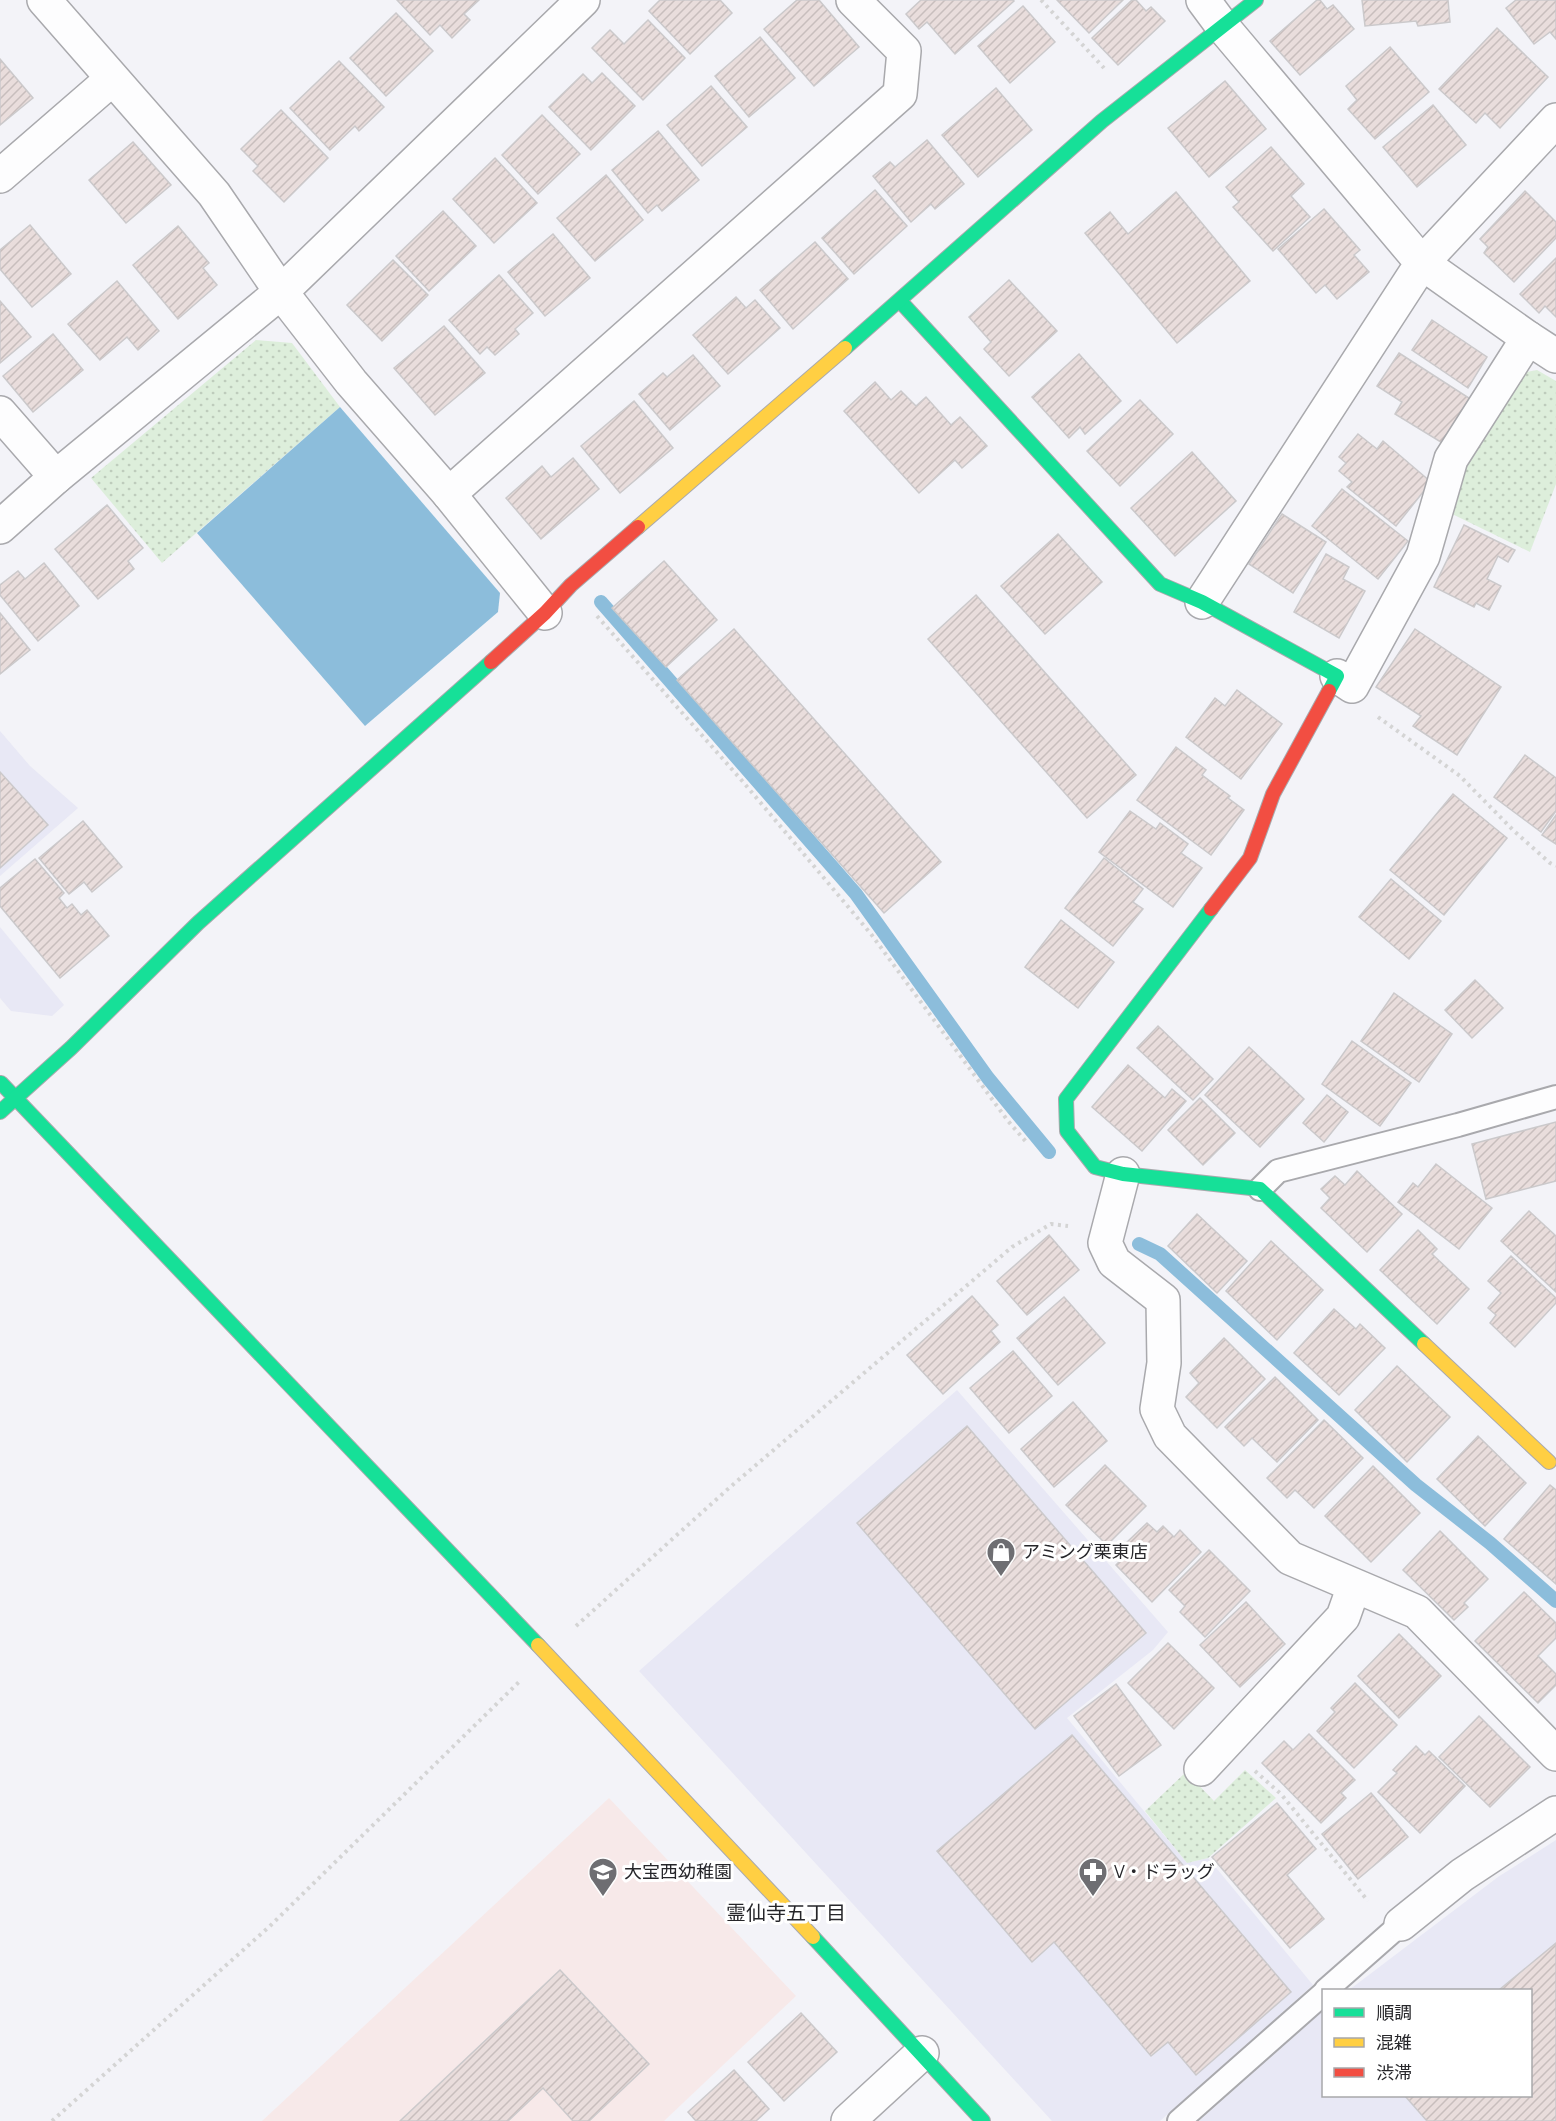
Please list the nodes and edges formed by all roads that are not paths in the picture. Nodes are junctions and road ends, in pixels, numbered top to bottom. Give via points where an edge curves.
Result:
1 (44, 0) edge
2 (583, 0) edge
3 (853, 0) edge
4 (1203, 0) edge
5 (1256, 0) edge
6 (1223, 27) junction
7 (112, 79) junction
8 (1556, 120) edge
9 (0, 176) edge
10 (1422, 263) junction
11 (281, 292) junction
12 (900, 301) junction
13 (1528, 338) junction
14 (1556, 356) edge
15 (0, 413) edge
16 (56, 477) junction
17 (449, 494) junction
18 (0, 527) edge
19 (1202, 603) junction
20 (545, 613) junction
21 (1344, 681) junction
22 (0, 1082) edge
23 (1556, 1097) edge
24 (14, 1098) junction
25 (0, 1112) edge
26 (1123, 1174) junction
27 (1260, 1190) junction
28 (1549, 1462) dead end
29 (1354, 1586) junction
30 (1556, 1755) edge
31 (1201, 1769) dead end
32 (1556, 1813) edge
33 (1397, 1928) joint
34 (1328, 1989) edge
35 (1322, 1995) edge
36 (922, 2053) junction
37 (848, 2121) edge
38 (983, 2121) edge
39 (1179, 2121) edge

1 - 7 street
2 - 11 street
3 - 17 street via 904,51 900,94
4 - 6 street
5 - 6 street
6 - 10 street
6 - 12 street via 1130,98
7 - 9 street
7 - 11 street via 214,195
8 - 10 street
10 - 13 street
10 - 19 street
11 - 16 street
11 - 17 street via 351,382
12 - 19 street via 1160,584
12 - 20 street via 571,585
13 - 14 street
13 - 21 street via 1451,459 1423,556
15 - 16 street
16 - 18 street
17 - 20 street
19 - 21 street
20 - 24 street via 198,922 71,1048
21 - 26 street via 1273,794 1250,858 1066,1099 1067,1131 1095,1167
22 - 24 street
23 - 27 lane via 1278,1171
24 - 25 street
24 - 36 street
26 - 27 street
26 - 29 street via 1104,1243 1114,1262 1163,1300 1164,1363 1157,1409 1170,1436 1290,1558
27 - 28 street
29 - 30 street via 1417,1612
29 - 31 street via 1343,1617
32 - 33 street via 1462,1875
33 - 34 lane
35 - 39 lane
36 - 37 street
36 - 38 street

